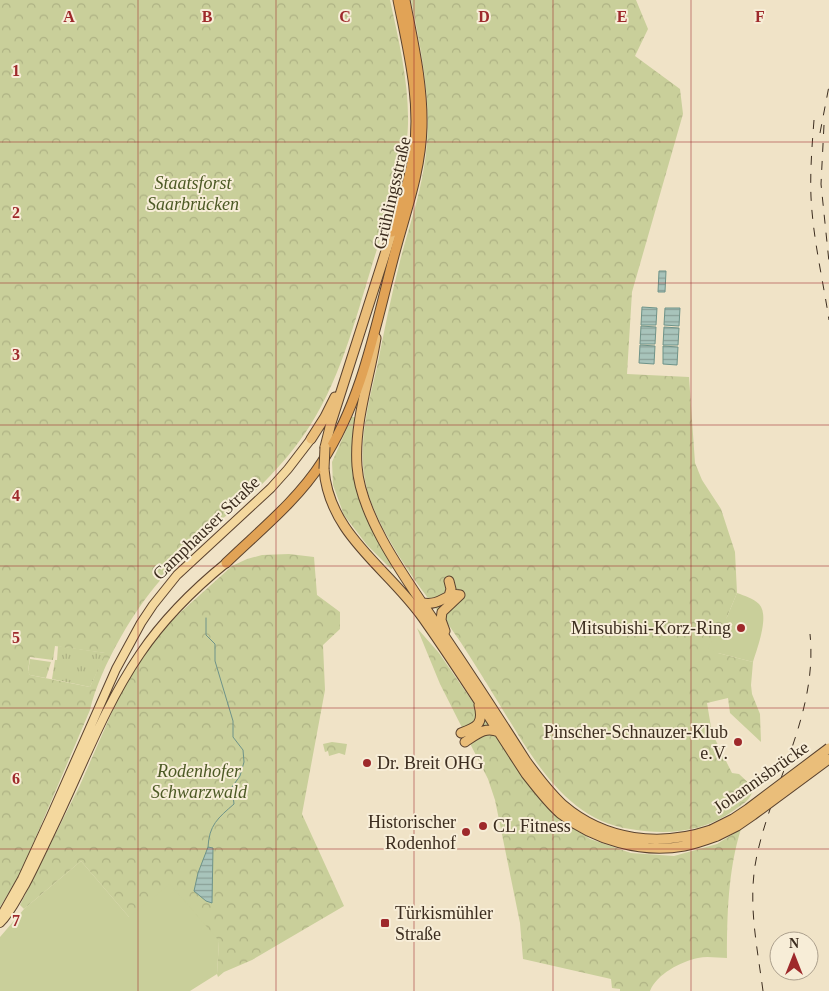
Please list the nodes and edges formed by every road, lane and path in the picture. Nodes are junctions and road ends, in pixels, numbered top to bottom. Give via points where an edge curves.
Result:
1 (398, 0) edge
2 (405, 0) edge
3 (382, 302) junction
4 (362, 326) junction
5 (311, 439) joint
6 (226, 563) joint
7 (449, 581) dead end
8 (449, 596) junction
9 (422, 603) junction
10 (447, 639) junction
11 (477, 700) junction
12 (499, 732) junction
13 (461, 734) dead end
14 (465, 742) dead end
15 (829, 748) edge
16 (829, 758) edge
17 (539, 785) junction
18 (714, 833) junction
19 (0, 918) edge
20 (0, 923) edge

1 - 4 highway via 413,76 416,126 411,168
2 - 3 highway, Grühlingsstraße via 419,73 421,141
3 - 6 highway, Grühlingsstraße via 351,407 322,462 299,492
3 - 9 highway via 358,433 359,482 372,519
4 - 5 highway, Camphauser Straße via 334,399
4 - 11 highway, bridge via 325,447 325,480 331,502 344,527 414,606
5 - 19 main road, Camphauser Straße via 265,494 177,575 141,623 116,669 22,879
6 - 20 main road via 173,613 141,652 106,714 35,864 8,915
7 - 8 highway
8 - 9 highway via 438,603
8 - 10 highway via 460,595 442,612
9 - 10 highway
10 - 17 highway
11 - 12 highway
11 - 13 highway via 479,722
12 - 14 highway via 484,730
12 - 17 highway
15 - 18 highway, Johannisbrücke, bridge
16 - 18 highway, Johannisbrücke, bridge via 745,820
17 - 18 highway via 590,832 609,840 668,848 684,846

